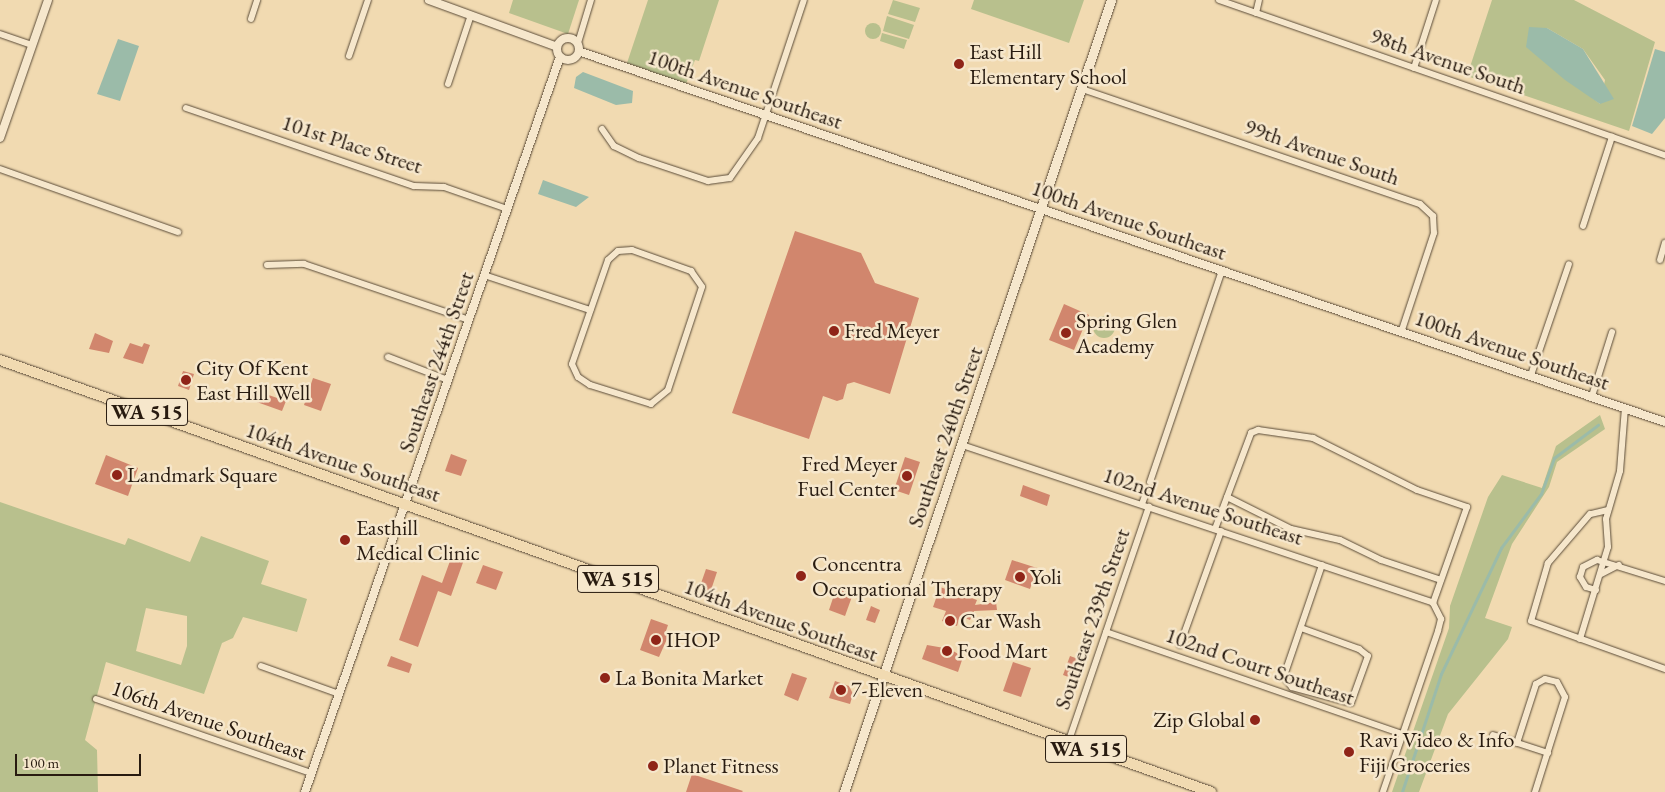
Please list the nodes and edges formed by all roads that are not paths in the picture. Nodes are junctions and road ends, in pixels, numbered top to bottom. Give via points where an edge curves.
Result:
1 (48, 0) edge
2 (257, 0) edge
3 (368, 0) edge
4 (429, 0) edge
5 (591, 0) edge
6 (804, 0) edge
7 (1111, 0) edge
8 (1219, 0) edge
9 (1259, 0) edge
10 (1436, 0) edge
11 (1256, 13) junction
12 (471, 15) junction
13 (251, 19) dead end
14 (0, 34) edge
15 (578, 43) junction
16 (32, 45) junction
17 (555, 46) junction
18 (581, 52) junction
19 (349, 56) dead end
20 (560, 57) junction
21 (1414, 68) junction
22 (448, 84) dead end
23 (1082, 89) junction
24 (186, 108) dead end
25 (768, 115) junction
26 (602, 129) dead end
27 (1612, 137) junction
28 (0, 138) edge
29 (1665, 155) edge
30 (0, 169) edge
31 (1043, 208) junction
32 (507, 209) junction
33 (1583, 226) dead end
34 (178, 232) dead end
35 (1665, 243) edge
36 (1660, 260) dead end
37 (1569, 264) dead end
38 (267, 265) dead end
39 (1222, 271) junction
40 (484, 275) junction
41 (590, 310) junction
42 (468, 320) junction
43 (1402, 330) junction
44 (1612, 332) dead end
45 (388, 357) dead end
46 (0, 360) edge
47 (1531, 375) junction
48 (448, 380) junction
49 (1592, 396) junction
50 (1625, 408) junction
51 (1665, 422) edge
52 (962, 445) junction
53 (1150, 482) dead end
54 (1146, 492) dead end
55 (1227, 497) junction
56 (405, 504) junction
57 (1145, 505) junction
58 (1608, 510) junction
59 (1218, 530) junction
60 (1604, 560) junction
61 (1322, 565) junction
62 (1619, 565) junction
63 (1601, 574) junction
64 (1441, 580) junction
65 (1665, 581) edge
66 (1596, 590) junction
67 (1433, 603) junction
68 (1301, 628) junction
69 (1106, 632) junction
70 (1580, 638) junction
71 (1180, 645) dead end
72 (261, 666) dead end
73 (1665, 669) edge
74 (884, 678) junction
75 (339, 694) junction
76 (96, 699) dead end
77 (1403, 734) junction
78 (1493, 735) dead end
79 (1068, 743) junction
80 (1517, 743) junction
81 (1548, 753) junction
82 (311, 773) junction
83 (305, 792) edge
84 (844, 792) edge
85 (1211, 792) edge
86 (1383, 792) edge
87 (1535, 792) edge

1 - 16 street
2 - 13 street
3 - 19 street
4 - 12 street
5 - 15 street
6 - 25 street
7 - 23 main road, Southeast 240th Street
8 - 11 street, 98th Avenue South
9 - 11 street
10 - 21 street
11 - 21 street, 98th Avenue South
12 - 17 street
12 - 22 street
14 - 16 street
15 - 17 street via 559,42
15 - 18 street
16 - 28 street
17 - 20 street
18 - 20 street via 576,56
18 - 25 street, 100th Avenue Southeast
20 - 32 street, Southeast 244th Street
21 - 27 street, 98th Avenue South
23 - 31 main road, Southeast 240th Street
23 - 43 street, 99th Avenue South via 1420,204 1433,216 1434,233
24 - 32 street, 101st Place Street via 414,186 444,187
25 - 26 street via 742,165 723,182 703,180 622,151 610,143
25 - 31 street, 100th Avenue Southeast
27 - 29 street, 98th Avenue South
27 - 33 street
30 - 34 street
31 - 39 street, 100th Avenue Southeast
31 - 52 main road, Southeast 240th Street
32 - 40 street, Southeast 244th Street
35 - 36 street
37 - 47 street
38 - 42 street via 304,264
39 - 43 street, 100th Avenue Southeast
39 - 53 street
40 - 41 street
40 - 42 street, Southeast 244th Street
41 - 41 street via 572,360 578,377 590,385 645,404 658,402 668,390 701,294 699,279 690,271 632,250 618,251 608,260
42 - 48 street, Southeast 244th Street
43 - 47 street, 100th Avenue Southeast
44 - 49 street
45 - 48 street
46 - 56 main road, 104th Avenue Southeast / WA 515
47 - 49 street, 100th Avenue Southeast
48 - 56 street, Southeast 244th Street
49 - 50 street, 100th Avenue Southeast
50 - 51 street, 100th Avenue Southeast
50 - 58 street via 1620,471
52 - 57 street, 102nd Avenue Southeast
52 - 74 main road, Southeast 240th Street
54 - 57 street, Southeast 239th Street
55 - 59 street
55 - 64 street via 1291,529 1340,540 1381,560
55 - 64 street via 1251,433 1258,430 1313,438 1417,490 1467,507
56 - 74 main road, 104th Avenue Southeast / WA 515
56 - 75 street, Southeast 244th Street
57 - 59 street, 102nd Avenue Southeast
57 - 69 street, Southeast 239th Street
58 - 60 street
58 - 70 street via 1590,514 1548,563 1531,622
59 - 61 street, 102nd Avenue Southeast
59 - 71 street
60 - 62 street
60 - 63 street
60 - 66 street via 1587,563 1580,572 1586,587
61 - 67 street, 102nd Avenue Southeast
61 - 68 street
62 - 63 street
62 - 65 street
63 - 66 street
64 - 67 street
66 - 70 street
67 - 77 street via 1441,619
68 - 68 street, 102nd Court Southeast via 1285,673 1286,681 1346,704 1353,701 1367,662 1364,651
69 - 77 street, 102nd Court Southeast
69 - 79 street, Southeast 239th Street
70 - 73 street
72 - 75 street
74 - 79 main road, 104th Avenue Southeast / WA 515
74 - 84 main road, Southeast 240th Street
75 - 82 street, Southeast 244th Street
76 - 82 street, 106th Avenue Southeast
77 - 86 street
78 - 80 street
79 - 85 main road, 104th Avenue Southeast / WA 515
80 - 81 street
80 - 81 street via 1536,684 1552,680 1563,688 1565,698
81 - 87 street
82 - 83 street, Southeast 244th Street

